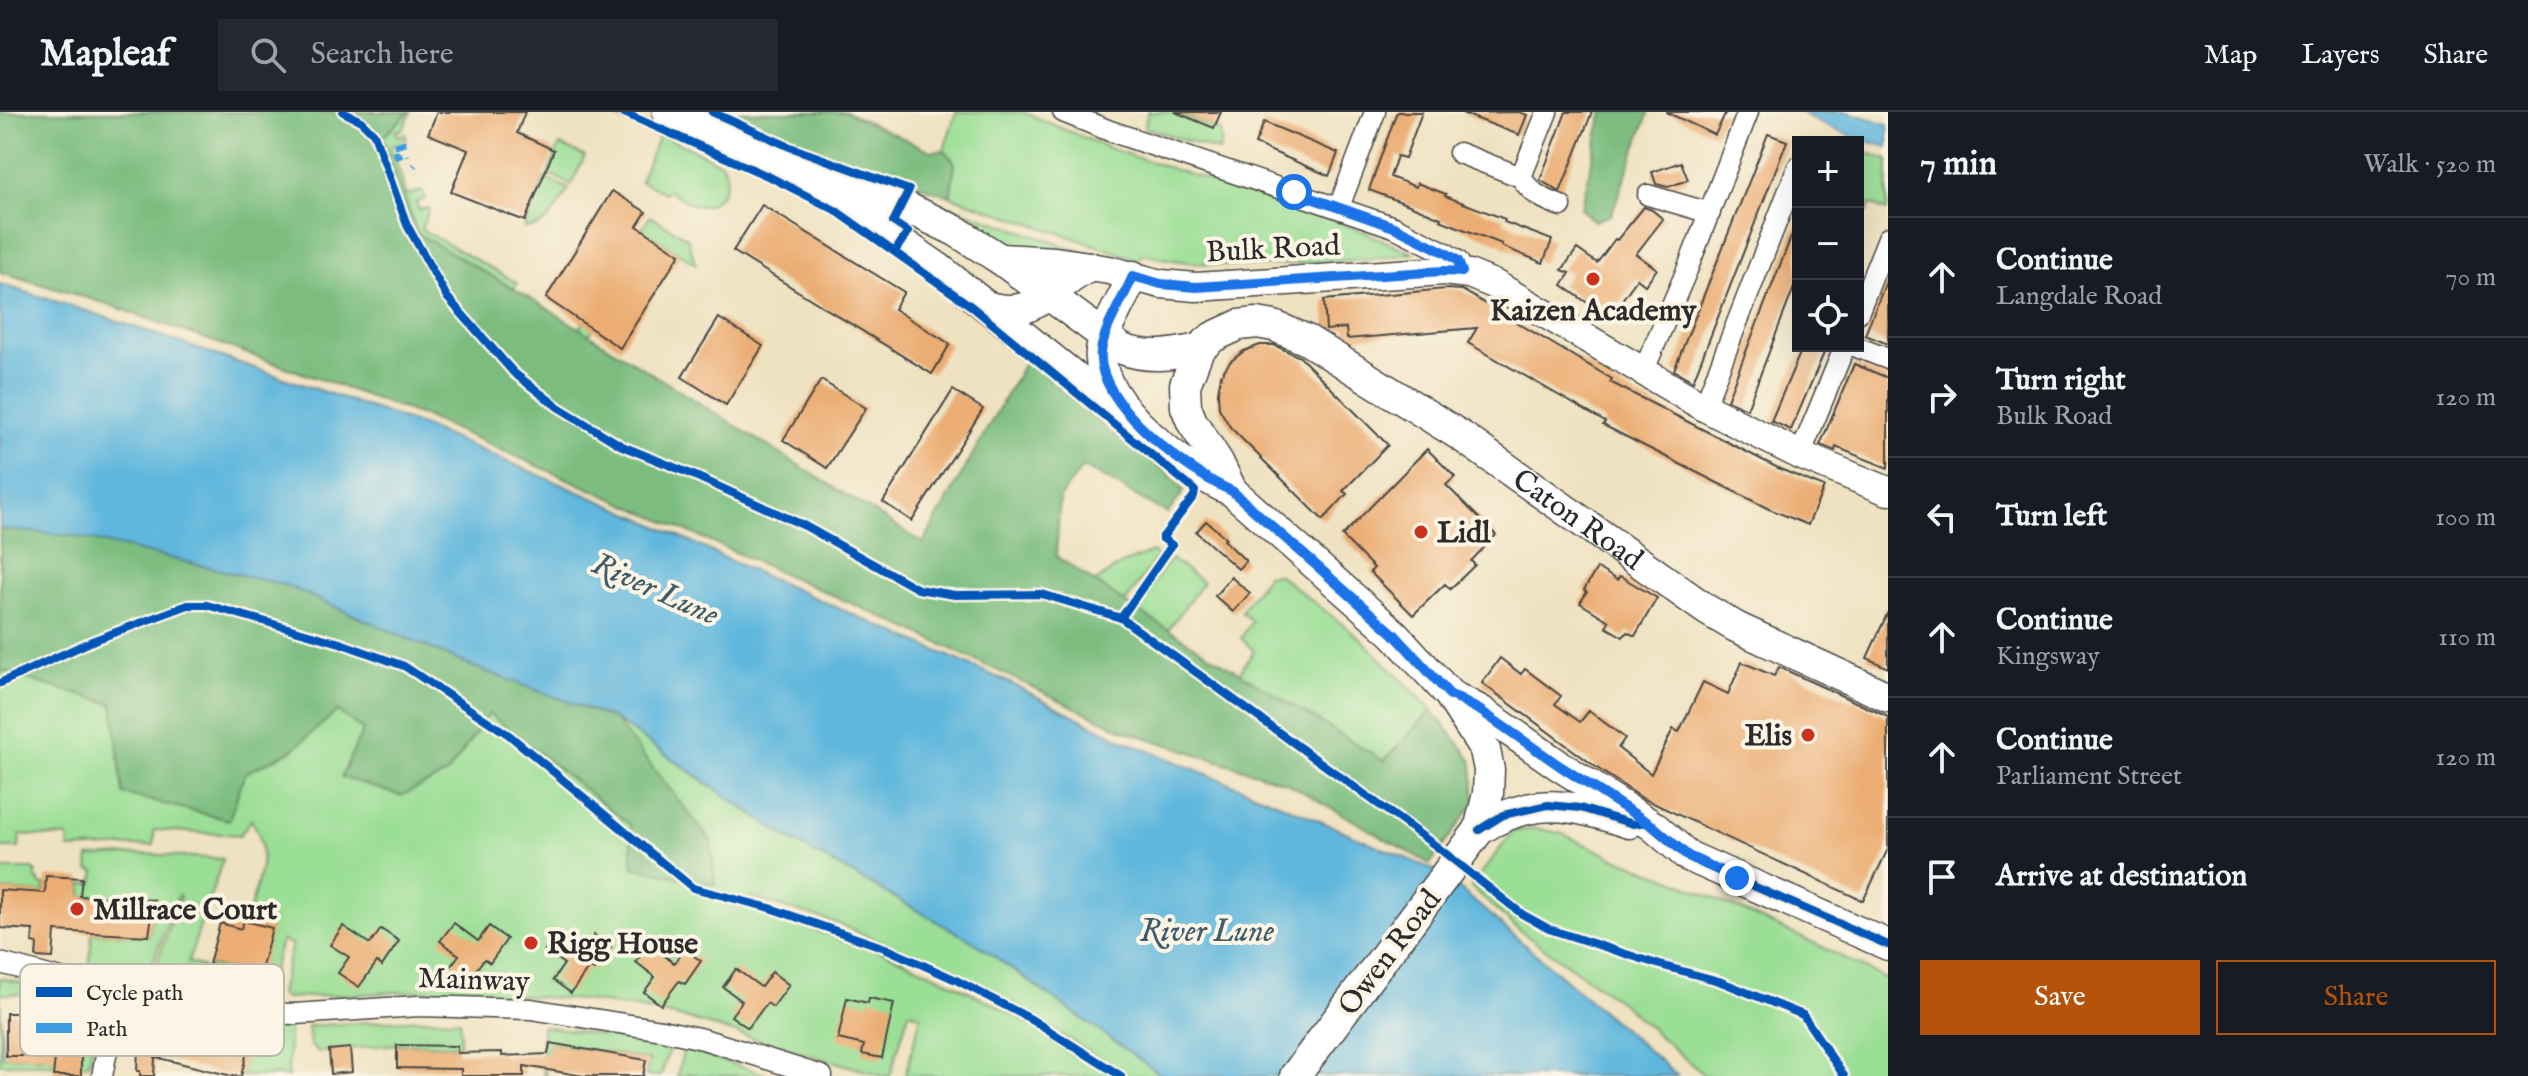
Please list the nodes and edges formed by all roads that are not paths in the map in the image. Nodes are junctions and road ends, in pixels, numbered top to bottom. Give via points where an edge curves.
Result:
1 (668, 112) edge
2 (1063, 112) edge
3 (1375, 112) edge
4 (1547, 112) edge
5 (1748, 112) edge
6 (1459, 153) dead end
7 (798, 169) junction
8 (1521, 177) junction
9 (1792, 182) edge
10 (1648, 195) dead end
11 (1561, 206) dead end
12 (1339, 207) junction
13 (1710, 213) junction
14 (1888, 238) edge
15 (1000, 259) junction
16 (1089, 267) junction
17 (1462, 272) junction
18 (1133, 276) junction
19 (1049, 294) junction
20 (1864, 298) edge
21 (985, 306) junction
22 (1104, 337) junction
23 (1199, 349) junction
24 (1864, 350) edge
25 (1843, 352) edge
26 (1888, 359) edge
27 (1643, 372) junction
28 (1704, 407) junction
29 (1149, 433) junction
30 (1800, 455) junction
31 (1232, 491) junction
32 (1888, 491) edge
33 (1449, 694) junction
34 (1888, 697) edge
35 (1647, 822) junction
36 (1475, 837) junction
37 (1888, 945) edge
38 (0, 963) edge
39 (20, 968) edge
40 (284, 1014) edge
41 (106, 1056) edge
42 (102, 1076) edge
43 (822, 1076) edge
44 (1295, 1076) edge

1 - 7 main road
2 - 12 street
3 - 12 street
4 - 8 street
5 - 13 street
6 - 8 street
7 - 15 main road via 902,204
7 - 21 main road
8 - 11 street via 1537,197
9 - 28 street
10 - 13 street
12 - 17 street via 1446,253 1458,261
13 - 27 street
14 - 20 street
15 - 16 main road
15 - 19 main road
16 - 18 street, Bulk Road
16 - 19 main road
17 - 18 street, Bulk Road via 1196,287
17 - 27 street, Bulk Road via 1496,285
18 - 22 main road
19 - 21 main road via 1015,312
19 - 22 main road
21 - 29 main road
22 - 23 main road via 1137,354 1157,357
22 - 29 main road via 1101,359 1109,384 1124,409
23 - 31 main road via 1185,385 1186,407
23 - 34 main road, Caton Road via 1239,325 1257,323 1307,340 1461,436 1707,610
24 - 26 street
25 - 30 street
27 - 28 street, Bulk Road
28 - 30 street, Bulk Road
29 - 31 main road via 1193,469
30 - 32 street, Bulk Road
31 - 33 main road via 1394,634
33 - 35 main road
33 - 36 main road, Owen Road via 1485,750 1489,770
35 - 36 main road via 1633,824 1580,808 1548,805 1503,815
35 - 37 main road via 1705,865
36 - 44 main road, Owen Road
38 - 39 street, Mainway
40 - 43 street, Mainway via 418,1006 531,1009 690,1036
41 - 42 street

